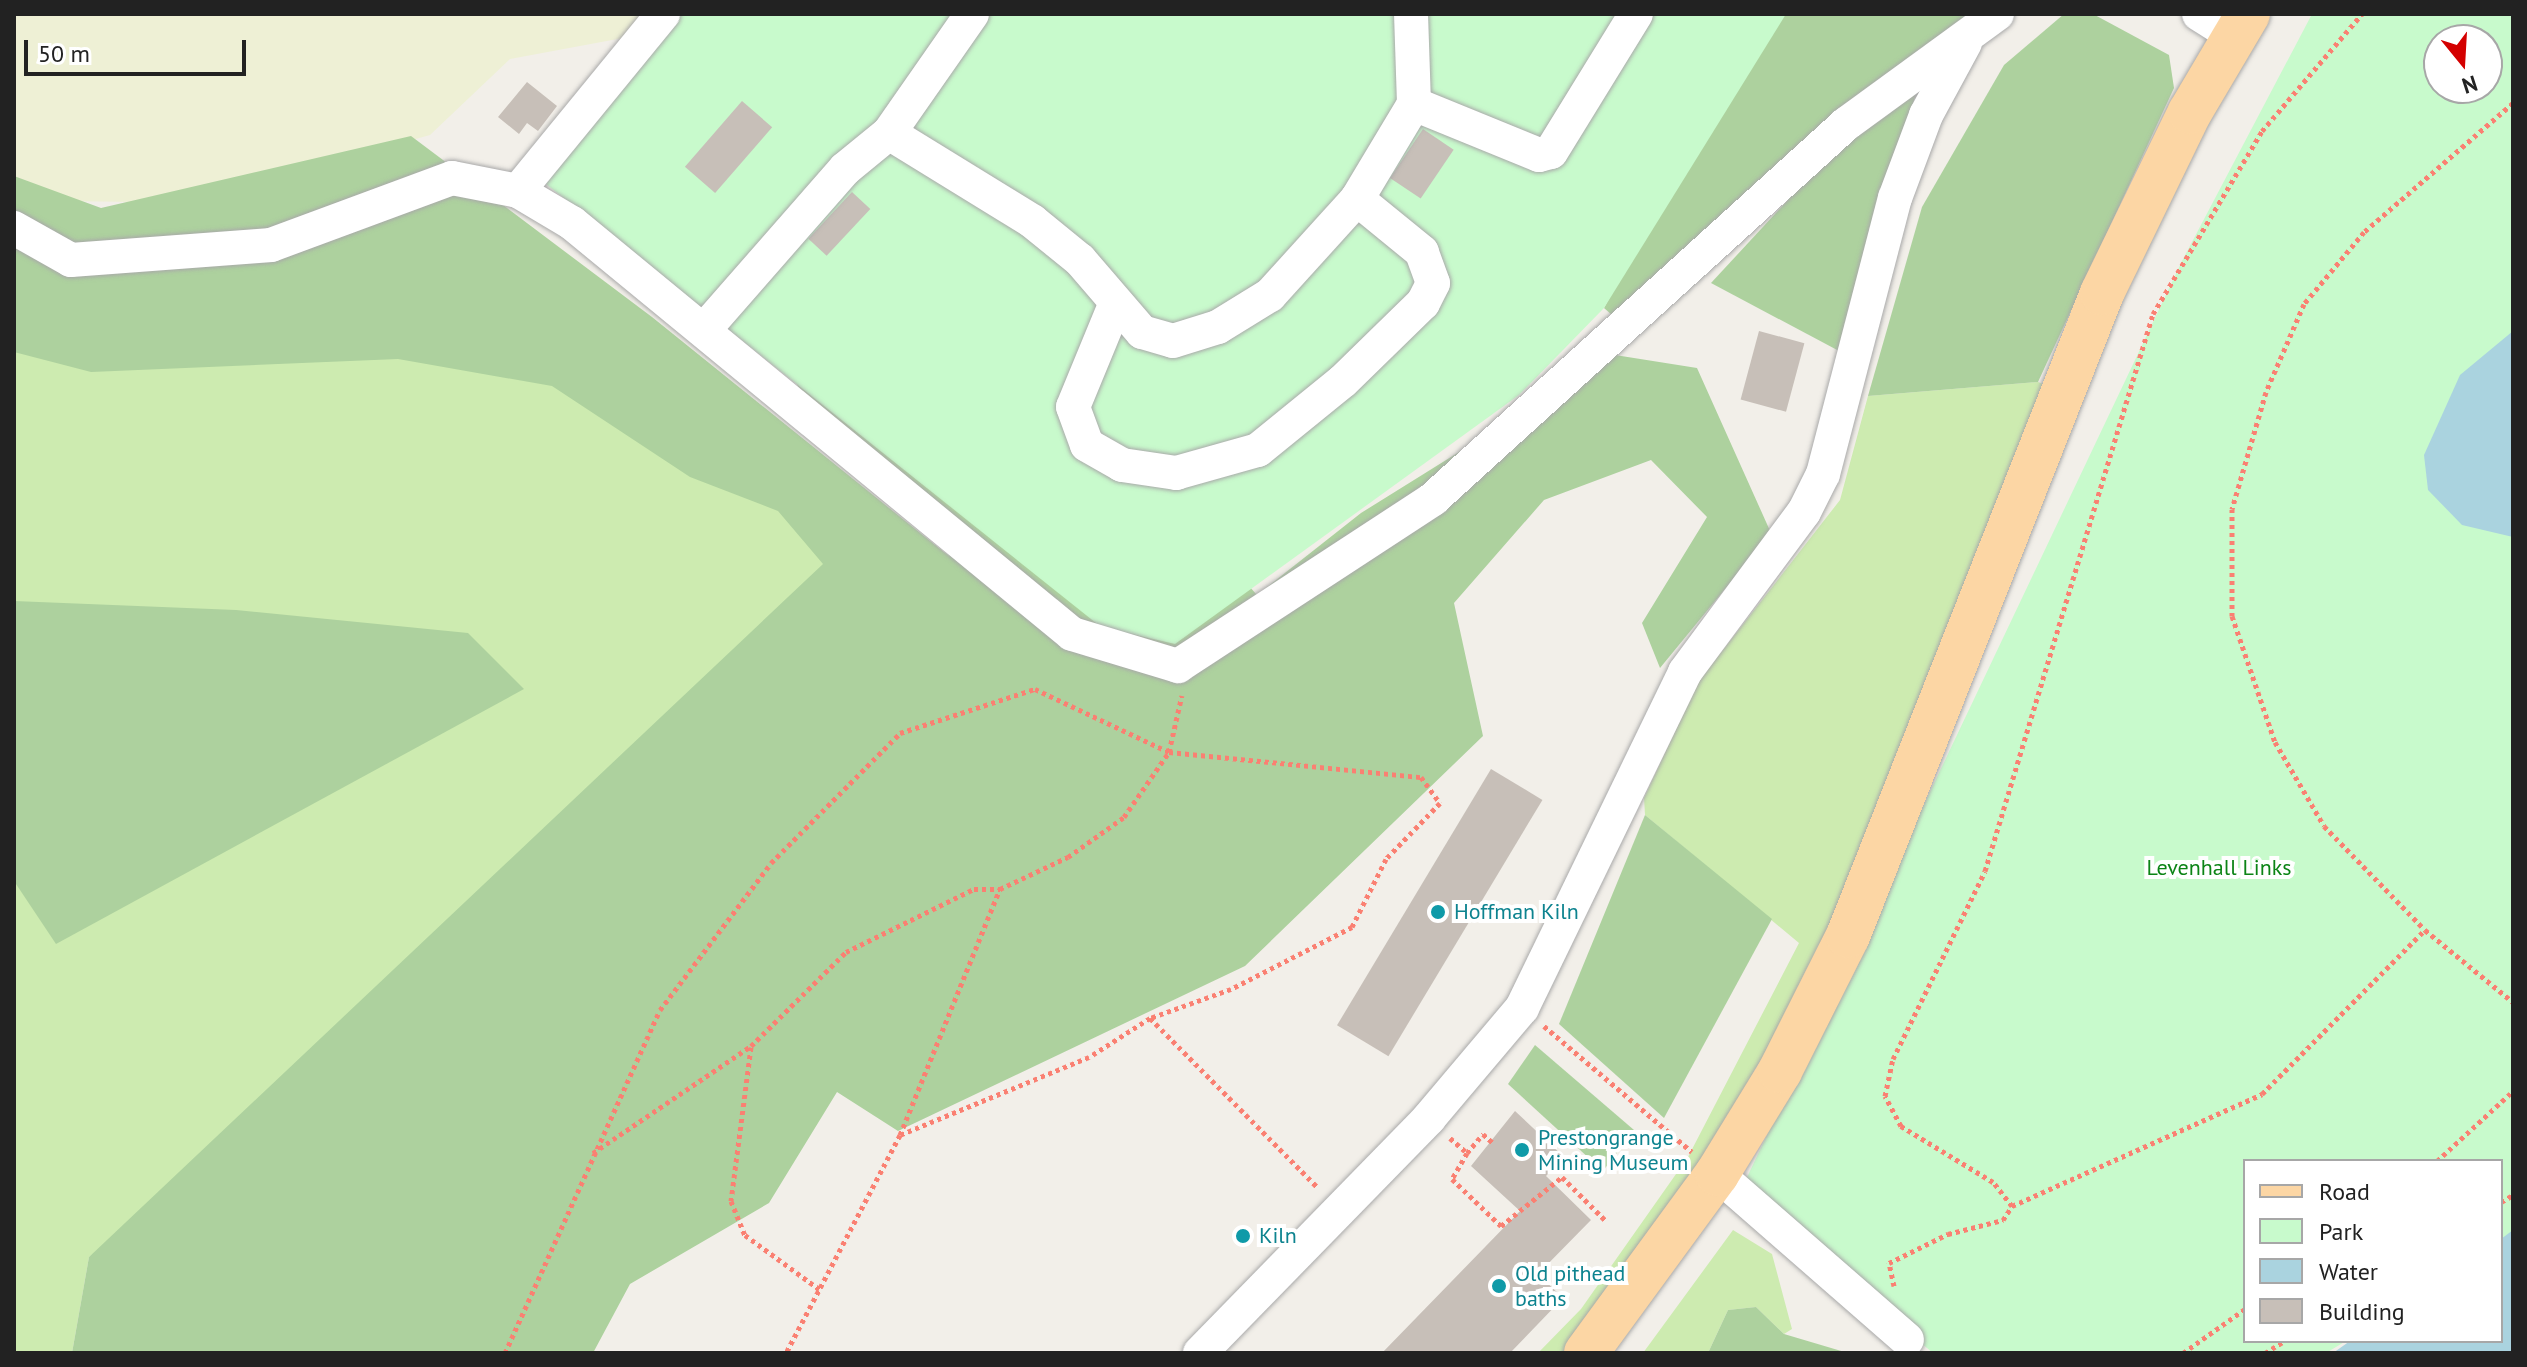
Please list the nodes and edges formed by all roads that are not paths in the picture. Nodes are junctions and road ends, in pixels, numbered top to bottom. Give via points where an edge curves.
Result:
1 (663, 14) edge
2 (972, 14) edge
3 (1411, 14) edge
4 (1636, 14) edge
5 (1997, 14) edge
6 (2227, 21) edge
7 (1969, 35) junction
8 (1414, 104) junction
9 (889, 133) junction
10 (518, 191) junction
11 (1357, 199) junction
12 (14, 228) edge
13 (1115, 305) junction
14 (704, 330) junction
15 (1717, 1174) junction
16 (1907, 1340) road end
17 (1200, 1353) edge
18 (1586, 1353) edge

1 - 10 street
2 - 9 street
3 - 8 street
4 - 8 street via 1551,152 1539,155
5 - 7 street
6 - 15 main road via 2102,293 1848,936 1780,1071
7 - 14 street via 1846,124 1433,499 1178,666 1072,634
7 - 17 street via 1926,115 1895,198 1823,474 1804,512 1685,672 1522,1008 1429,1118
8 - 11 street
9 - 13 street via 1032,221 1080,260
9 - 14 street via 845,169
10 - 12 street via 452,178 271,245 71,260
10 - 14 street via 572,223
11 - 13 street via 1270,295 1218,327 1173,341 1142,332
11 - 13 street via 1422,252 1433,283 1423,303 1343,381 1258,450 1176,473 1122,465 1087,445 1073,407
15 - 16 street
15 - 18 main road

